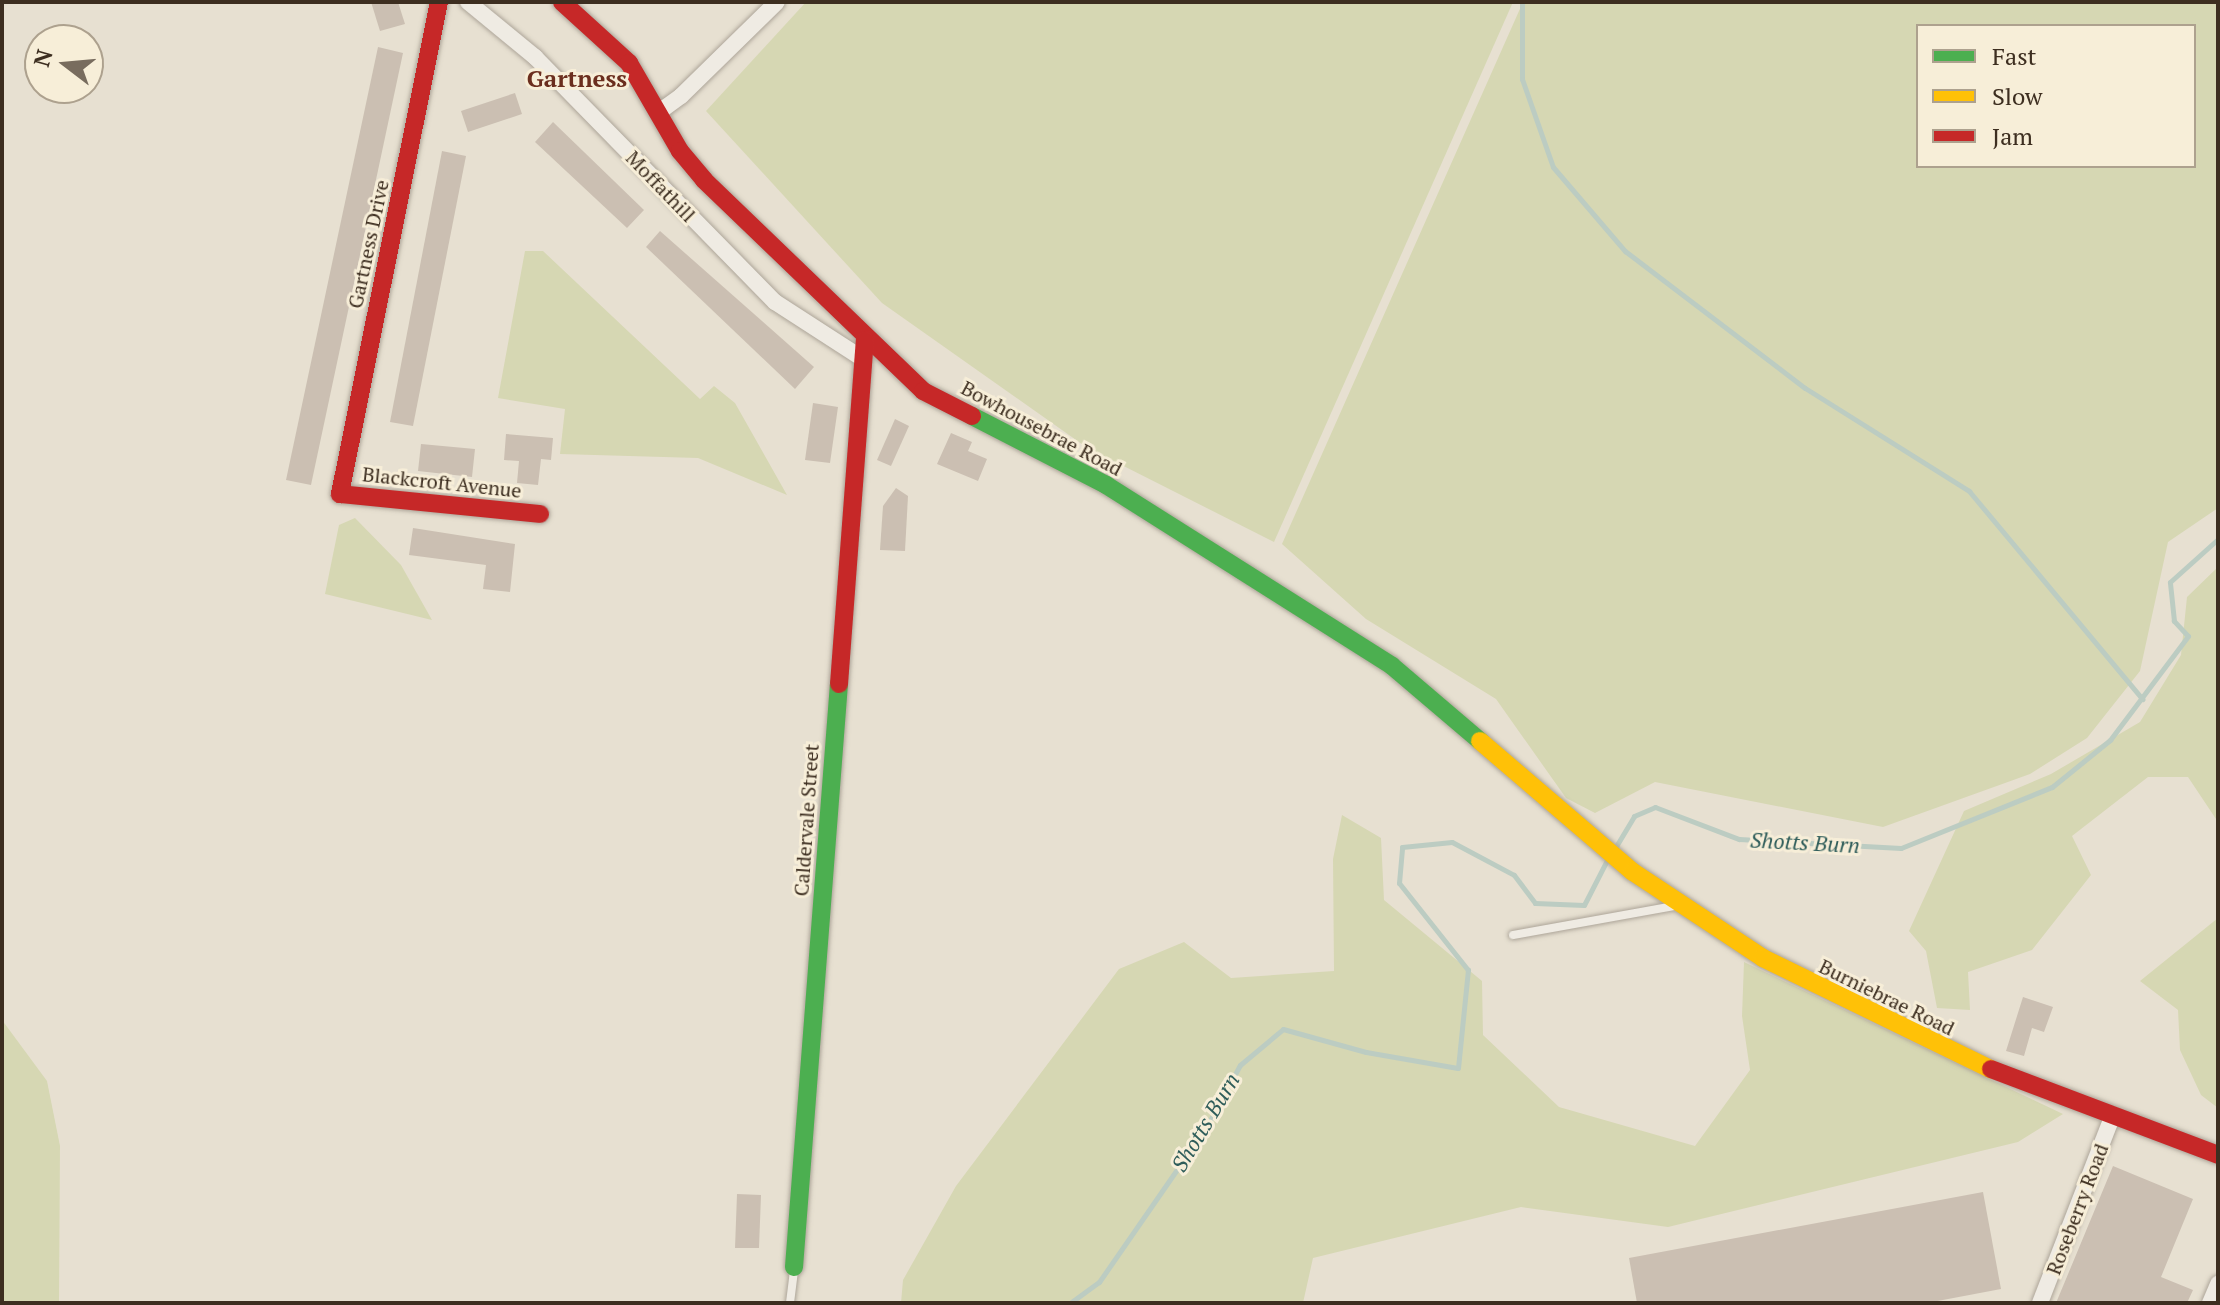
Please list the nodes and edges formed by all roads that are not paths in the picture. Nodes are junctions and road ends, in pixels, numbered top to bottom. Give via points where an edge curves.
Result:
1 (439, 2) edge
2 (468, 2) edge
3 (562, 2) edge
4 (777, 2) edge
5 (659, 112) junction
6 (865, 340) junction
7 (863, 359) junction
8 (340, 494) joint
9 (540, 514) dead end
10 (1569, 820) joint
11 (1683, 904) junction
12 (1513, 935) dead end
13 (2113, 1115) junction
14 (2218, 1155) edge
15 (794, 1267) joint
16 (2218, 1284) edge
17 (790, 1303) edge
18 (2040, 1303) edge
19 (2210, 1303) edge

1 - 8 street, Gartness Drive
2 - 7 street, Moffathill via 535,57 775,302
3 - 5 street, Bowhousebrae Road via 629,63
4 - 5 street
5 - 6 street, Bowhousebrae Road via 680,151 704,180
6 - 7 street, Caldervale Street
6 - 10 street, Bowhousebrae Road via 923,391 1106,485 1392,666
7 - 15 street, Caldervale Street
8 - 9 street, Blackcroft Avenue
10 - 11 street, Burniebrae Road
11 - 12 lane
11 - 13 street, Burniebrae Road via 1763,958 1858,1010 1960,1057
13 - 14 street, Burniebrae Road
13 - 18 street, Roseberry Road
15 - 17 lane, Caldervale Street
16 - 19 street

